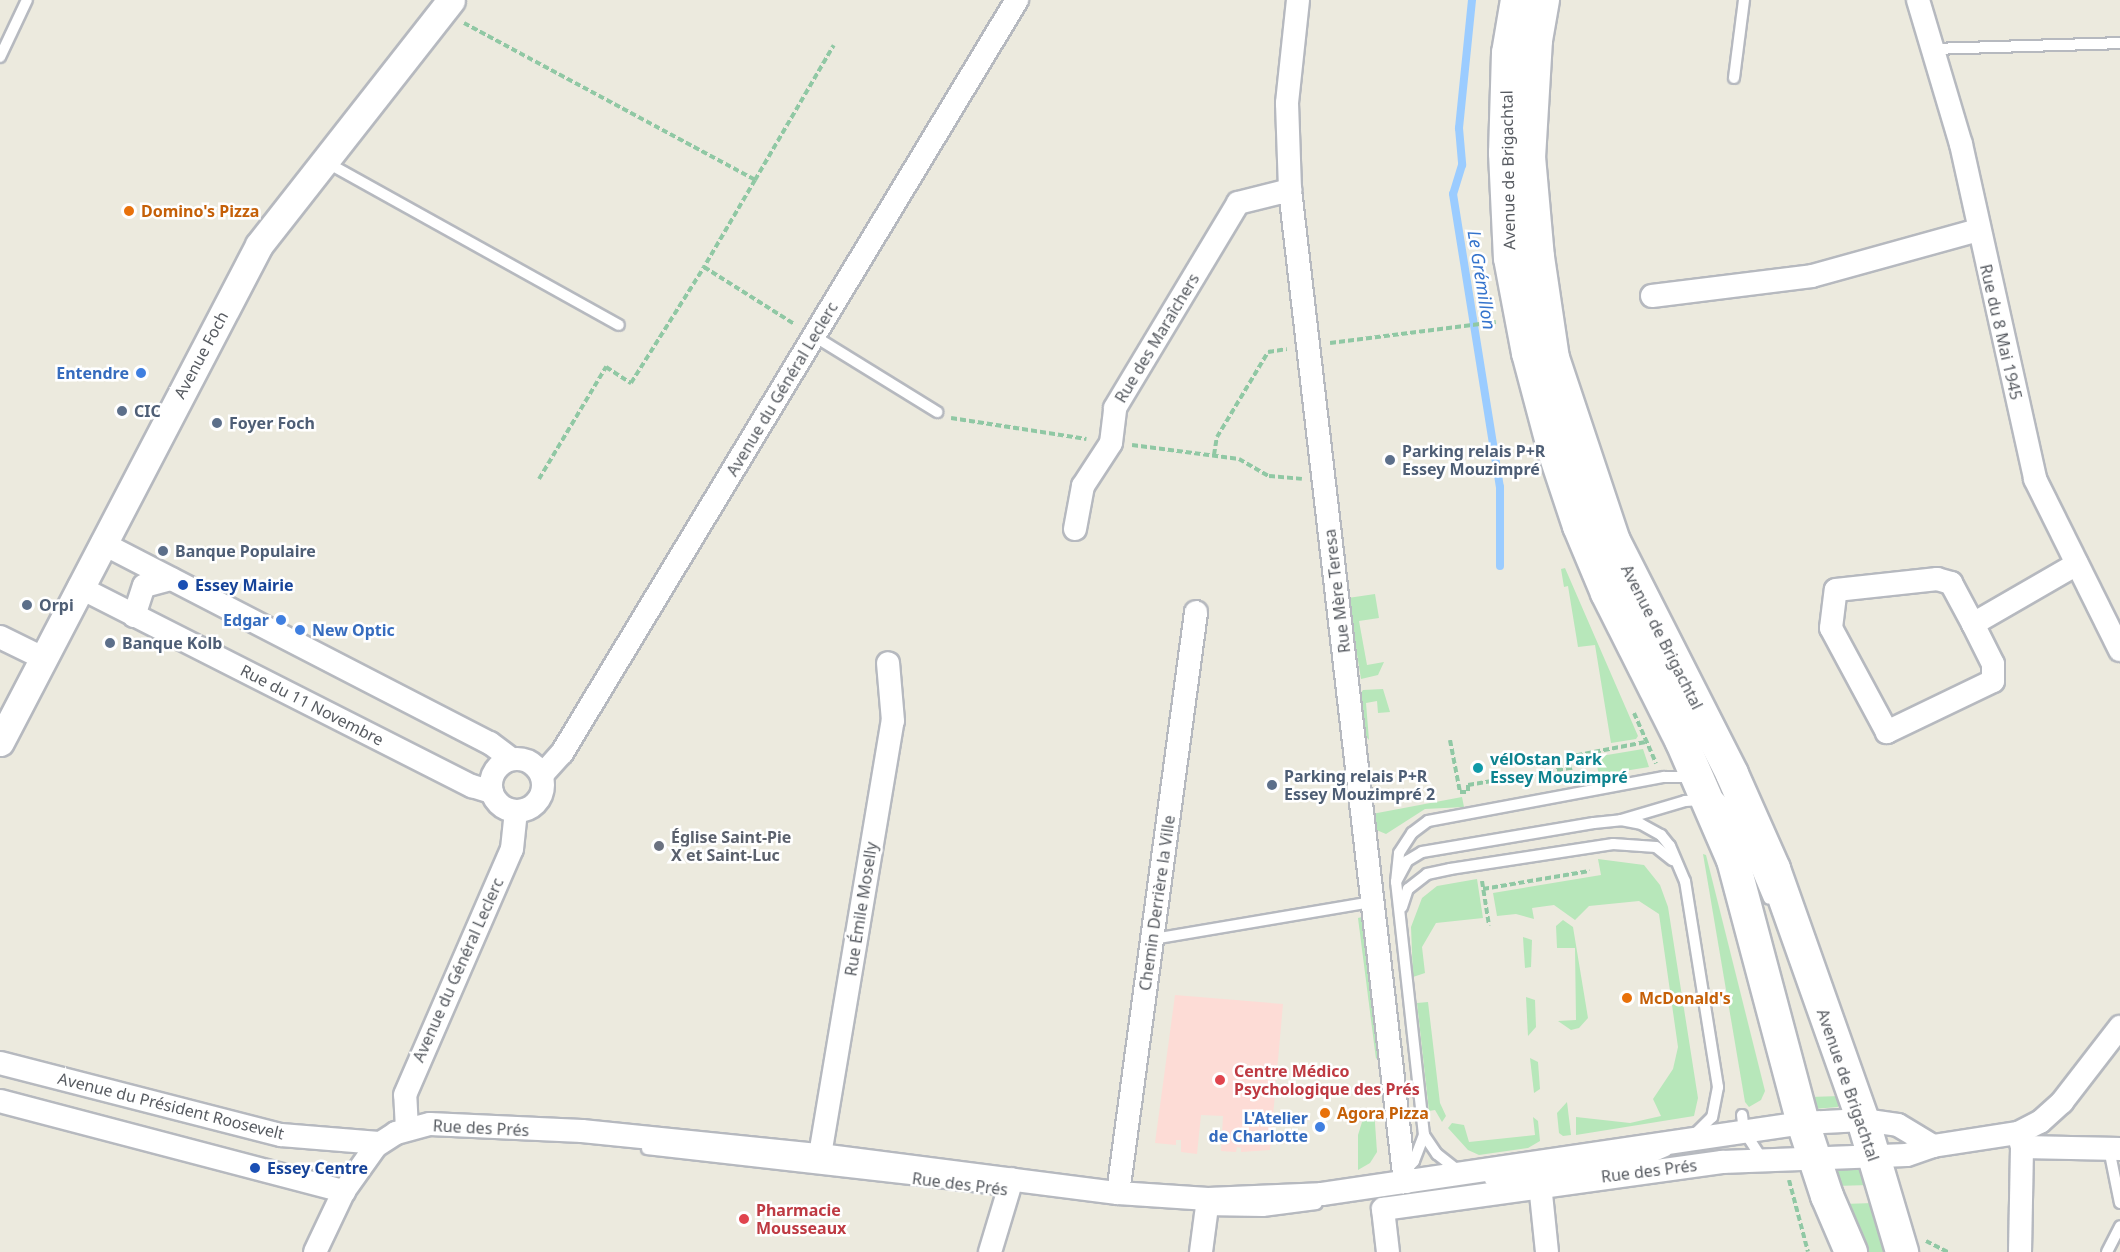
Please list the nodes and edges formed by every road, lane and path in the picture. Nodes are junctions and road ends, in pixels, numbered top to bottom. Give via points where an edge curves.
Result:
1 (27, 0) edge
2 (1017, 0) edge
3 (1298, 0) edge
4 (1516, 0) edge
5 (1543, 0) edge
6 (1744, 0) edge
7 (1918, 0) edge
8 (446, 5) edge
9 (2120, 43) edge
10 (834, 45) dead end
11 (1932, 49) junction
12 (0, 57) edge
13 (1734, 78) dead end
14 (323, 160) junction
15 (755, 180) junction
16 (1290, 190) junction
17 (1978, 230) junction
18 (704, 267) junction
19 (1652, 296) dead end
20 (1491, 322) dead end
21 (620, 325) dead end
22 (1445, 328) dead end
23 (814, 336) junction
24 (937, 411) dead end
25 (538, 479) dead end
26 (1076, 529) dead end
27 (102, 543) junction
28 (2077, 564) junction
29 (171, 579) junction
30 (79, 588) junction
31 (1196, 612) dead end
32 (134, 616) junction
33 (1973, 624) junction
34 (0, 637) edge
35 (2120, 650) edge
36 (43, 658) junction
37 (888, 663) dead end
38 (1450, 741) dead end
39 (0, 742) edge
40 (1646, 742) dead end
41 (510, 758) junction
42 (1570, 768) junction
43 (542, 775) junction
44 (1573, 785) dead end
45 (1468, 791) junction
46 (492, 792) junction
47 (1708, 792) junction
48 (1470, 802) dead end
49 (516, 811) junction
50 (1621, 820) junction
51 (1589, 871) dead end
52 (1482, 878) dead end
53 (1685, 881) junction
54 (1396, 882) junction
55 (1484, 889) junction
56 (1372, 902) junction
57 (1400, 916) junction
58 (1490, 925) dead end
59 (1153, 939) junction
60 (1808, 967) junction
61 (2120, 1027) edge
62 (0, 1063) edge
63 (0, 1101) edge
64 (1863, 1120) junction
65 (1743, 1123) junction
66 (1803, 1123) junction
67 (407, 1129) junction
68 (551, 1132) junction
69 (1424, 1135) junction
70 (2020, 1139) junction
71 (1689, 1140) junction
72 (379, 1143) junction
73 (1933, 1146) junction
74 (2114, 1149) edge
75 (820, 1155) junction
76 (1873, 1155) junction
77 (1814, 1157) junction
78 (1762, 1159) junction
79 (1786, 1169) dead end
80 (1461, 1173) junction
81 (1546, 1173) junction
82 (1491, 1180) junction
83 (1010, 1185) junction
84 (1416, 1186) junction
85 (344, 1191) junction
86 (1118, 1193) junction
87 (1372, 1195) junction
88 (2120, 1203) edge
89 (1207, 1204) junction
90 (2120, 1226) edge
91 (315, 1252) edge
92 (990, 1252) edge
93 (1201, 1252) edge
94 (1388, 1252) edge
95 (1547, 1252) edge
96 (1808, 1252) edge
97 (1851, 1252) edge
98 (1902, 1252) edge
99 (2020, 1252) edge
100 (2107, 1252) edge

1 - 12 lane
2 - 23 street, Avenue du Général Leclerc
3 - 16 street, Rue Mère Teresa via 1287,104
4 - 47 main road, Avenue de Brigachtal via 1508,53 1505,153 1510,258 1528,353 1579,526 1607,593
5 - 60 main road, Avenue de Brigachtal via 1536,40 1528,157 1553,358 1614,542 1745,803 1774,869
6 - 13 lane
7 - 11 street, Rue du 8 Mai 1945
8 - 14 street, Avenue Foch
8 - 15 path
9 - 11 lane
10 - 15 path
11 - 17 street, Rue du 8 Mai 1945 via 1960,144
14 - 21 lane
14 - 27 street, Avenue Foch via 259,245
15 - 18 path
16 - 26 street, Rue des Maraîchers via 1238,203 1115,408 1111,443 1083,486
16 - 56 street, Rue Mère Teresa
17 - 19 street via 1812,276
17 - 28 street, Rue du 8 Mai 1945 via 2035,479
18 - 23 path
18 - 25 path via 631,383 606,367
20 - 22 path
23 - 24 lane
23 - 43 street, Avenue du Général Leclerc via 561,753
27 - 29 street
27 - 30 street, Avenue Foch
28 - 33 street
28 - 35 street, Rue du 8 Mai 1945
29 - 32 street via 144,586
29 - 41 street via 490,743
30 - 32 street, Rue du 11 Novembre
30 - 36 street, Avenue Foch
31 - 59 street, Chemin Derrière la Ville
32 - 46 street, Rue du 11 Novembre via 472,786
33 - 33 street via 1951,583 1937,579 1836,590 1831,628 1887,732 1992,681 1993,664
34 - 36 street
36 - 39 street, Avenue Foch
37 - 75 street, Rue Émile Moselly via 893,721
38 - 45 path via 1460,792
40 - 42 path via 1569,757
41 - 43 street via 526,760
41 - 46 street via 496,769
42 - 44 path
42 - 45 path via 1468,785
43 - 49 street via 542,794 536,803
45 - 48 path
46 - 49 street via 505,808
47 - 50 lane
47 - 54 lane via 1664,777 1428,821 1412,833 1399,853
47 - 60 lane via 1732,812 1771,904
47 - 66 main road, Avenue de Brigachtal via 1733,861
49 - 67 street, Avenue du Général Leclerc via 512,849 405,1095
50 - 53 lane via 1641,824 1661,835
50 - 54 lane via 1422,852 1407,861
51 - 55 path
52 - 55 path
53 - 57 lane via 1666,852 1656,847 1613,844 1427,874 1408,888
53 - 71 lane via 1718,1087 1712,1118
54 - 57 lane
55 - 58 path
56 - 59 lane
56 - 84 street, Rue Mère Teresa
57 - 69 lane
59 - 86 street, Chemin Derrière la Ville
60 - 64 main road, Avenue de Brigachtal
61 - 70 street via 2062,1102
62 - 72 street, Avenue du Président Roosevelt via 281,1135
63 - 85 street
64 - 66 street, Rue des Prés
64 - 73 street, Rue des Prés via 1906,1127
64 - 76 main road, Avenue de Brigachtal
65 - 66 street, Rue des Prés
65 - 71 street, Rue des Prés
65 - 78 lane
66 - 77 main road, Avenue de Brigachtal
67 - 68 street, Rue des Prés via 447,1124
67 - 72 street, Rue des Prés
68 - 75 street, Rue des Prés via 582,1131
68 - 83 lane, Rue des Prés via 579,1142
69 - 80 lane via 1437,1154
69 - 84 lane via 1414,1161
70 - 73 street, Rue des Prés
70 - 74 street
70 - 99 street
71 - 81 street, Rue des Prés
72 - 85 street
73 - 76 street, Rue des Prés via 1907,1155
74 - 88 lane
75 - 83 street, Rue des Prés
76 - 77 street, Rue des Prés
76 - 98 main road, Avenue de Brigachtal
77 - 78 street, Rue des Prés
77 - 97 main road, Avenue de Brigachtal
78 - 81 street, Rue des Prés
79 - 96 path
80 - 81 street, Rue des Prés
80 - 82 lane
80 - 84 street, Rue des Prés
81 - 82 lane, Rue des Prés
81 - 84 street, Rue des Prés
81 - 95 street
82 - 84 lane, Rue des Prés
83 - 86 street, Rue des Prés
83 - 89 lane, Rue des Prés
83 - 92 street
84 - 87 street, Rue des Prés
84 - 87 street, Rue des Prés
85 - 91 street
86 - 89 street, Rue des Prés
87 - 89 street, Rue des Prés
87 - 94 street
89 - 93 street
90 - 100 lane

